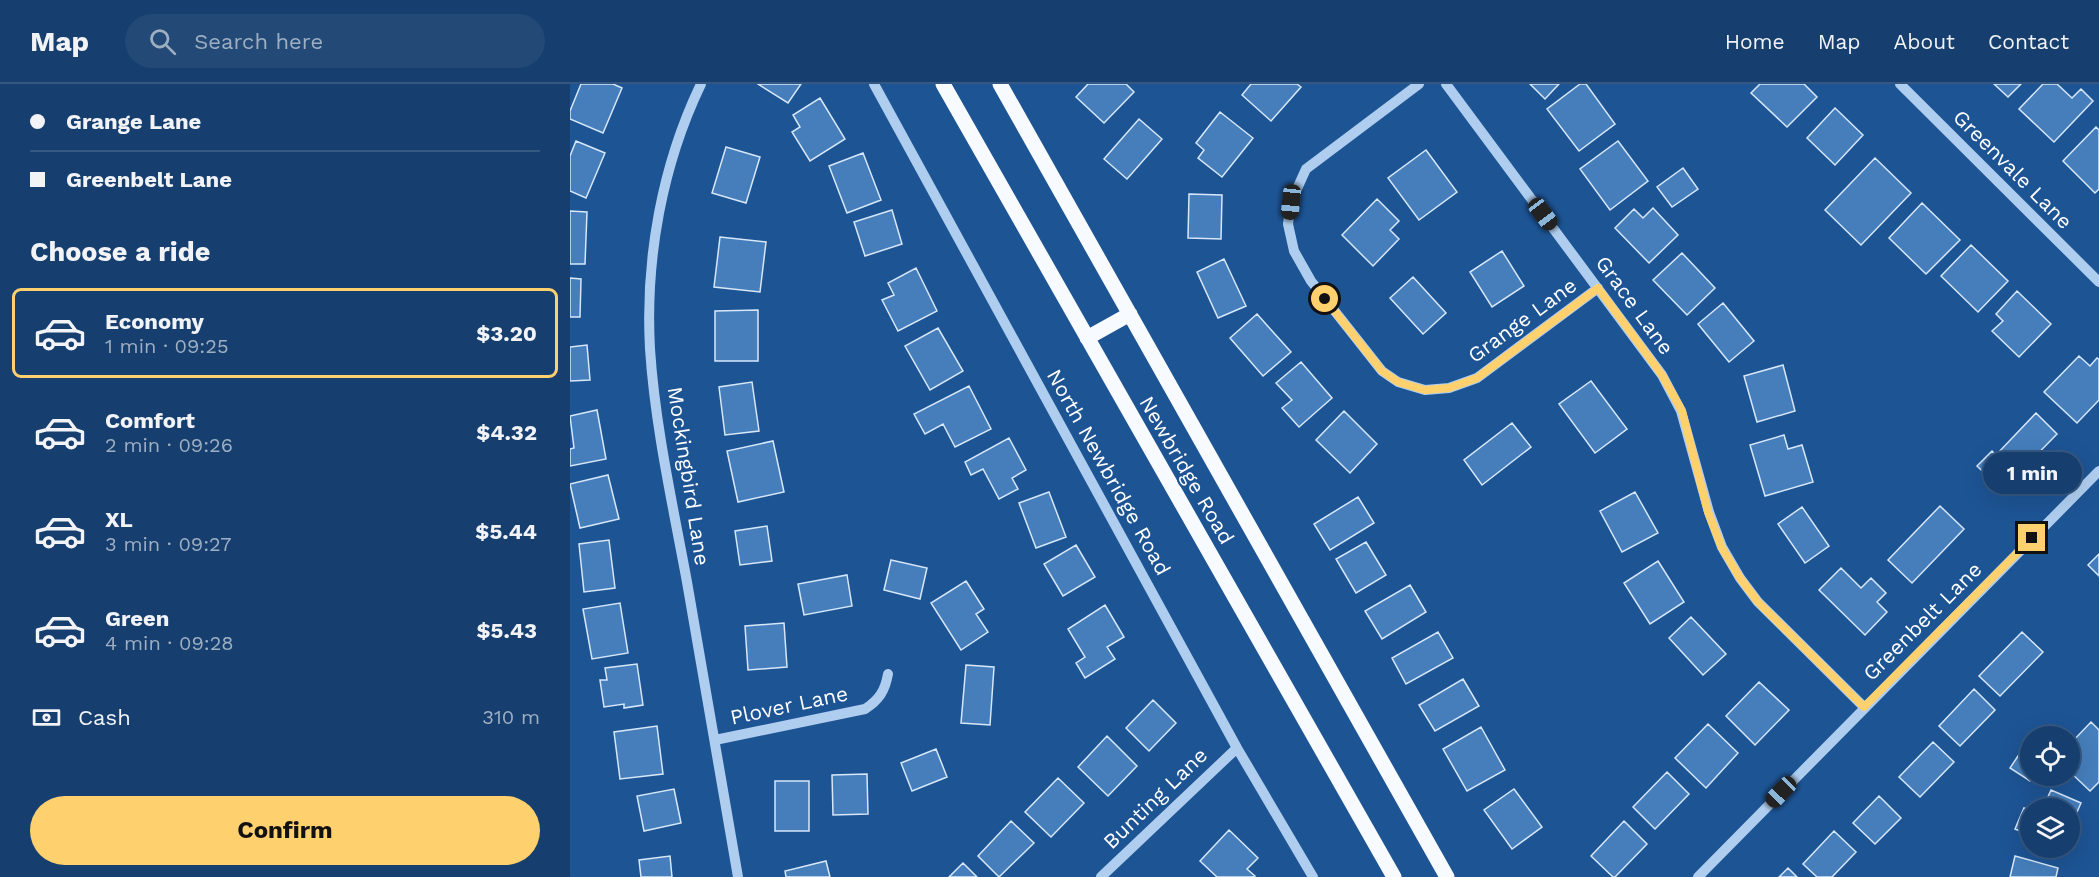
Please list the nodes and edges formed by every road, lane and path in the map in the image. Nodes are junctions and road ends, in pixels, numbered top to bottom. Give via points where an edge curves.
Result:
1 (701, 84) edge
2 (874, 84) edge
3 (943, 84) edge
4 (1000, 84) edge
5 (1419, 84) edge
6 (1446, 84) edge
7 (1900, 84) edge
8 (2099, 282) edge
9 (1598, 288) junction
10 (1130, 314) junction
11 (1087, 338) junction
12 (2099, 471) edge
13 (888, 674) dead end
14 (1864, 707) junction
15 (715, 740) junction
16 (1237, 748) junction
17 (738, 877) edge
18 (1101, 877) edge
19 (1313, 877) edge
20 (1394, 877) edge
21 (1447, 877) edge
22 (1698, 877) edge

1 - 15 street, Mockingbird Lane via 685,118 658,216 650,275 650,349 662,441
2 - 16 street, North Newbridge Road
3 - 11 main road, Newbridge Road
4 - 10 main road, Newbridge Road
5 - 9 street, Grange Lane via 1306,169 1291,202 1288,224 1294,251 1311,281 1382,371 1398,382 1425,390 1449,388 1477,378
6 - 9 street, Grace Lane
7 - 8 street, Greenvale Lane
9 - 14 street, Grace Lane via 1662,375 1682,411 1708,512 1722,548 1740,578 1758,602
10 - 11 main road
10 - 21 main road, Newbridge Road
11 - 20 main road, Newbridge Road
12 - 14 street, Greenbelt Lane
13 - 15 street, Plover Lane via 882,694 865,709
14 - 22 street, Greenbelt Lane
15 - 17 street, Mockingbird Lane
16 - 18 street, Bunting Lane
16 - 19 street, North Newbridge Road

